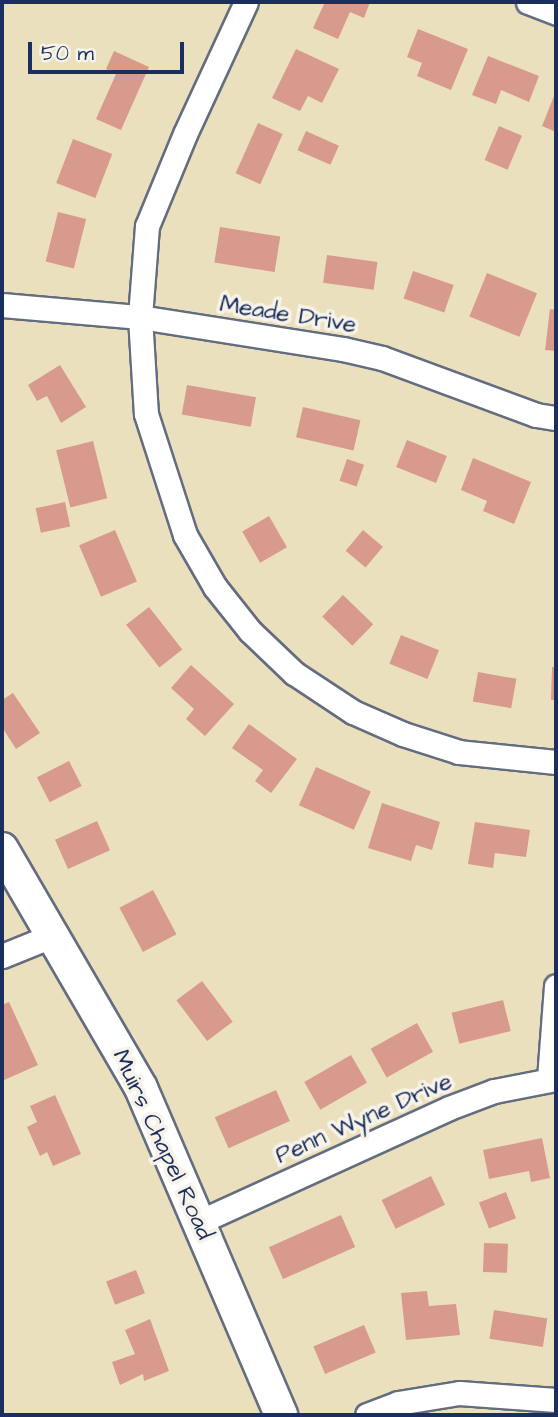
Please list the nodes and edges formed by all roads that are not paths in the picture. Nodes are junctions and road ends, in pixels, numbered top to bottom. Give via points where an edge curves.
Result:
1 (246, 2) edge
2 (528, 2) edge
3 (556, 13) edge
4 (2, 305) edge
5 (140, 317) junction
6 (556, 418) edge
7 (556, 762) edge
8 (2, 849) edge
9 (54, 935) junction
10 (2, 956) edge
11 (556, 986) edge
12 (553, 1079) edge
13 (199, 1222) junction
14 (556, 1400) edge
15 (281, 1415) edge
16 (368, 1415) edge

1 - 5 street via 147,226
2 - 3 street
4 - 5 street, Meade Drive
5 - 6 street, Meade Drive via 382,358 536,415
5 - 7 street via 146,414 185,535 215,587 250,631 294,673 353,712 403,734 459,752
8 - 9 main road, Muirs Chapel Road
9 - 10 street
9 - 13 main road, Muirs Chapel Road via 141,1088
11 - 12 street
12 - 13 street, Penn Wyne Drive via 494,1091 449,1108
13 - 15 main road, Muirs Chapel Road
14 - 16 street via 459,1393 398,1403

